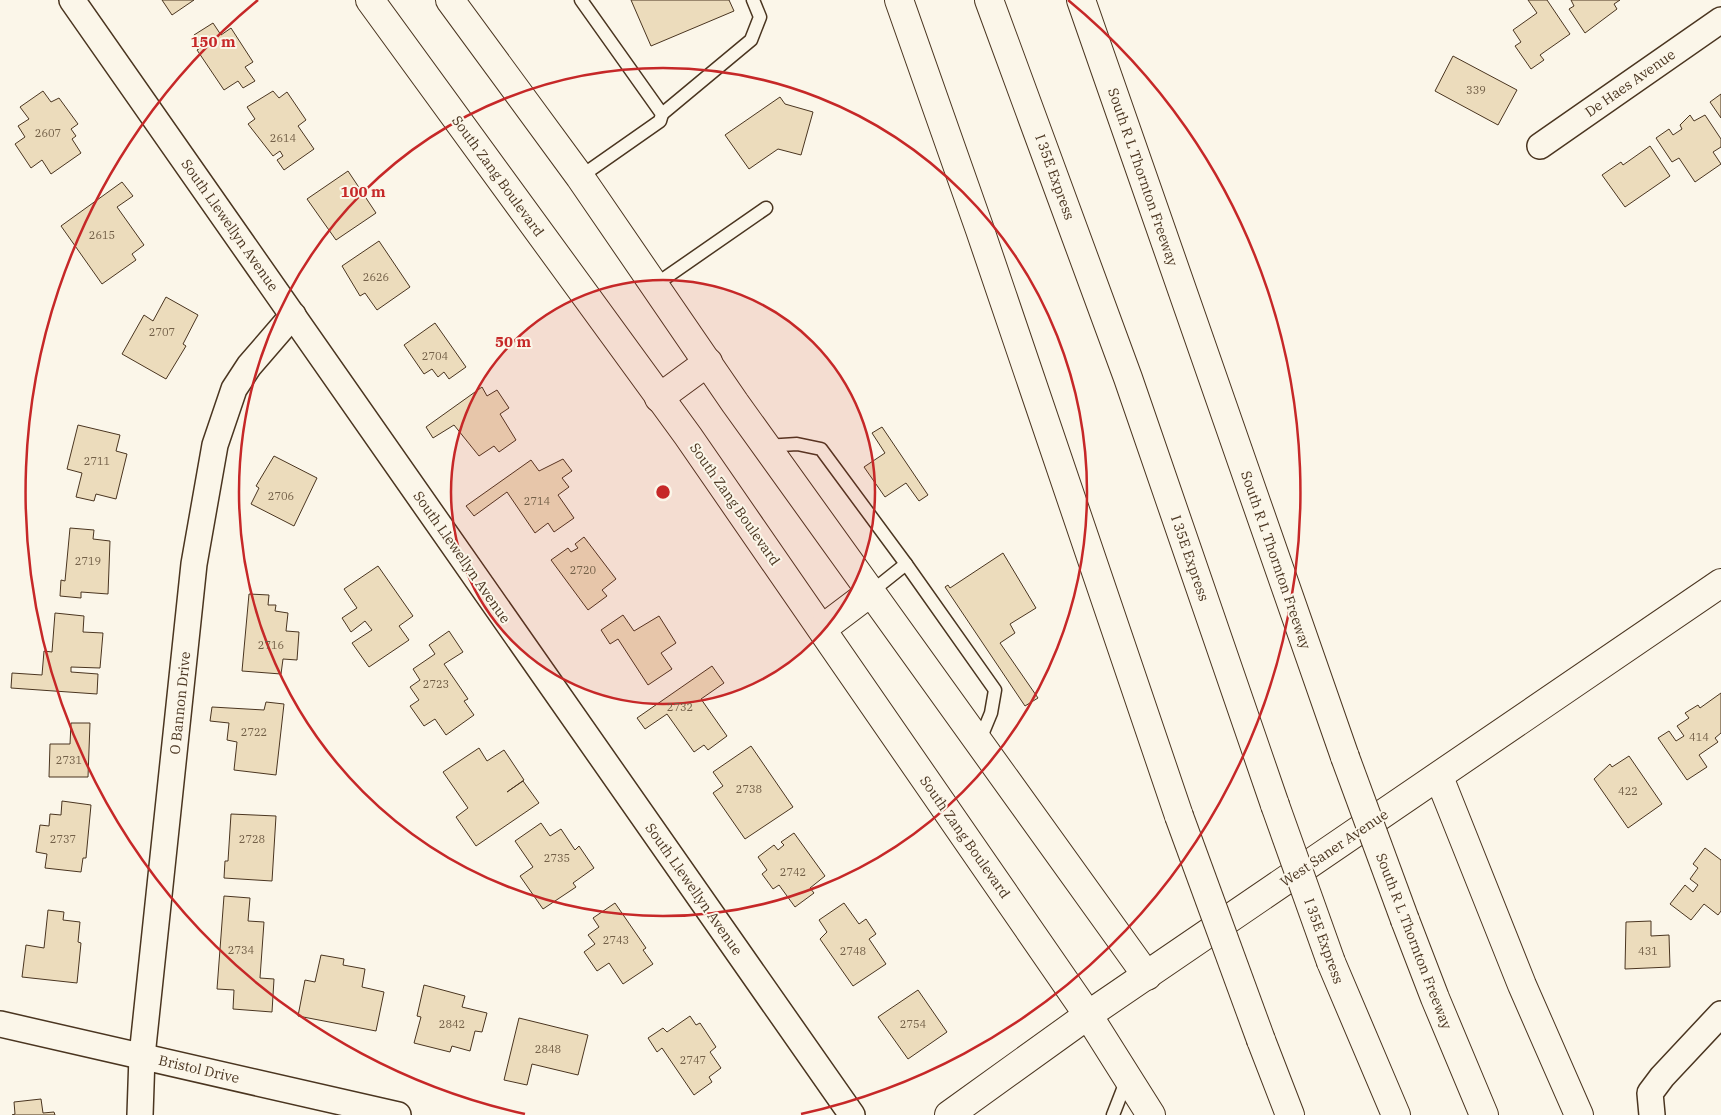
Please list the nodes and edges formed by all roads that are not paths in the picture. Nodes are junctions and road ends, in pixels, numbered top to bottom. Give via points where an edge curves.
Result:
1 (72, 0) edge
2 (370, 0) edge
3 (450, 0) edge
4 (581, 0) edge
5 (753, 0) edge
6 (899, 0) edge
7 (989, 0) edge
8 (1081, 0) edge
9 (1721, 20) edge
10 (662, 114) junction
11 (1540, 146) dead end
12 (580, 177) junction
13 (766, 208) dead end
14 (655, 285) junction
15 (293, 315) junction
16 (708, 362) junction
17 (659, 398) junction
18 (766, 446) junction
19 (906, 564) junction
20 (1721, 583) edge
21 (871, 592) junction
22 (822, 630) junction
23 (979, 742) junction
24 (1439, 777) junction
25 (1147, 976) junction
26 (1721, 1014) edge
27 (1088, 1015) junction
28 (0, 1024) edge
29 (142, 1056) junction
30 (1127, 1077) junction
31 (140, 1115) edge
32 (398, 1115) edge
33 (852, 1115) edge
34 (949, 1115) edge
35 (1113, 1115) edge
36 (1151, 1115) edge
37 (1290, 1115) edge
38 (1396, 1115) edge
39 (1484, 1115) edge
40 (1579, 1115) edge
41 (1652, 1115) edge

1 - 15 street, South Llewellyn Avenue
2 - 17 main road, South Zang Boulevard
3 - 12 main road
4 - 10 lane
5 - 10 lane via 760,17 752,40
6 - 37 main road, bridge via 1179,816
7 - 38 main road, I 35E Express, bridge via 1128,378 1331,962
8 - 39 main road, South R L Thornton Freeway, bridge via 1346,757 1435,998
9 - 11 street, De Haes Avenue
10 - 12 lane via 660,122
12 - 14 main road
13 - 14 lane
14 - 16 main road
15 - 29 street, O Bannon Drive via 249,366 234,390 215,444 194,564
15 - 33 street, South Llewellyn Avenue
16 - 17 main road
16 - 18 main road
17 - 22 main road, South Zang Boulevard
18 - 19 lane via 797,444 821,449
18 - 21 main road
19 - 21 lane
19 - 23 lane via 995,690 991,714
20 - 24 main road, West Saner Avenue
21 - 22 main road
21 - 23 main road
22 - 27 main road, South Zang Boulevard
23 - 25 main road
24 - 25 main road, West Saner Avenue
24 - 40 main road via 1522,985
25 - 27 main road, West Saner Avenue
26 - 41 street via 1650,1093
27 - 30 main road
27 - 34 main road, West Saner Avenue
28 - 29 street, Bristol Drive
29 - 31 street, O Bannon Drive
29 - 32 street, Bristol Drive
30 - 35 lane
30 - 36 main road

